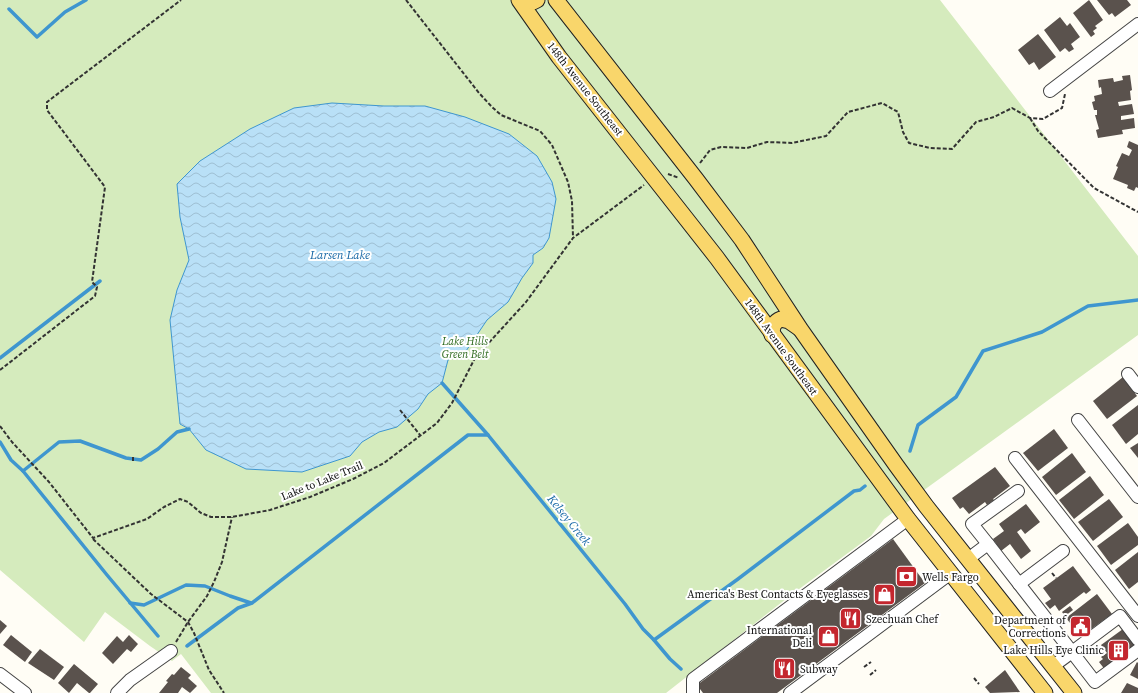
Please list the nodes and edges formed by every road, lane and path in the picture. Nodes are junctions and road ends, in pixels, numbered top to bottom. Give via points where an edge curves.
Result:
1 (181, 0) edge
2 (406, 0) edge
3 (519, 0) edge
4 (524, 0) edge
5 (537, 0) edge
6 (556, 0) edge
7 (1138, 24) edge
8 (1050, 91) dead end
9 (699, 163) dead end
10 (667, 173) dead end
11 (682, 178) dead end
12 (645, 185) dead end
13 (1138, 212) edge
14 (573, 238) junction
15 (801, 330) junction
16 (772, 335) junction
17 (0, 370) edge
18 (1128, 374) dead end
19 (1138, 387) edge
20 (400, 410) dead end
21 (1078, 420) dead end
22 (0, 426) edge
23 (420, 436) junction
24 (133, 457) dead end
25 (1015, 458) dead end
26 (133, 461) dead end
27 (1018, 491) dead end
28 (1138, 497) edge
29 (232, 517) junction
30 (908, 520) junction
31 (92, 538) junction
32 (988, 544) junction
33 (1063, 551) dead end
34 (968, 559) junction
35 (951, 574) junction
36 (1019, 584) junction
37 (1138, 616) edge
38 (188, 622) junction
39 (1138, 640) edge
40 (1138, 650) edge
41 (171, 651) joint
42 (1072, 652) junction
43 (871, 662) dead end
44 (1053, 666) junction
45 (864, 667) dead end
46 (876, 670) dead end
47 (0, 674) edge
48 (870, 675) dead end
49 (974, 678) dead end
50 (979, 684) dead end
51 (794, 692) edge
52 (1042, 692) edge
53 (25, 693) edge
54 (117, 693) edge
55 (224, 693) edge
56 (693, 693) edge
57 (1074, 693) edge

1 - 17 path via 47,102 47,110 104,187 92,282 97,288 95,296
2 - 14 path via 492,107 501,115 540,131 552,145 568,182 572,201
3 - 16 main road, 148th Avenue Southeast via 559,57 717,258
4 - 5 main road
6 - 15 main road via 742,240
7 - 8 street
9 - 13 path via 710,150 721,146 747,148 767,142 792,143 826,136 848,112 882,103 898,112 909,143 930,148 952,148 976,122 1012,108 1030,118 1038,131 1094,188
10 - 11 path
12 - 14 path
14 - 23 path, Lake to Lake Trail via 526,302 475,358 452,403 437,423
15 - 16 main road via 789,321 781,319 775,322
15 - 34 main road via 896,465
16 - 30 main road, 148th Avenue Southeast
18 - 19 street
20 - 23 path
21 - 28 street
22 - 31 path via 49,482
23 - 29 path, Lake to Lake Trail via 384,462 353,479 270,510
24 - 26 path
25 - 37 street
27 - 32 street via 972,524
29 - 31 path, Lake to Lake Trail via 211,517 201,513 188,502 180,500 147,519
29 - 38 path via 222,562 214,582
30 - 35 main road, 148th Avenue Southeast
30 - 56 street via 693,680
31 - 38 path via 151,594
32 - 34 street
32 - 36 street
33 - 36 street
34 - 44 main road
35 - 51 street
35 - 52 main road, 148th Avenue Southeast
36 - 42 street
38 - 41 path
38 - 55 path via 209,670
39 - 42 street via 1120,616
40 - 42 street via 1095,682
41 - 54 street via 130,680
42 - 44 street
43 - 45 path
44 - 57 main road
46 - 48 path
47 - 53 street
49 - 50 path

